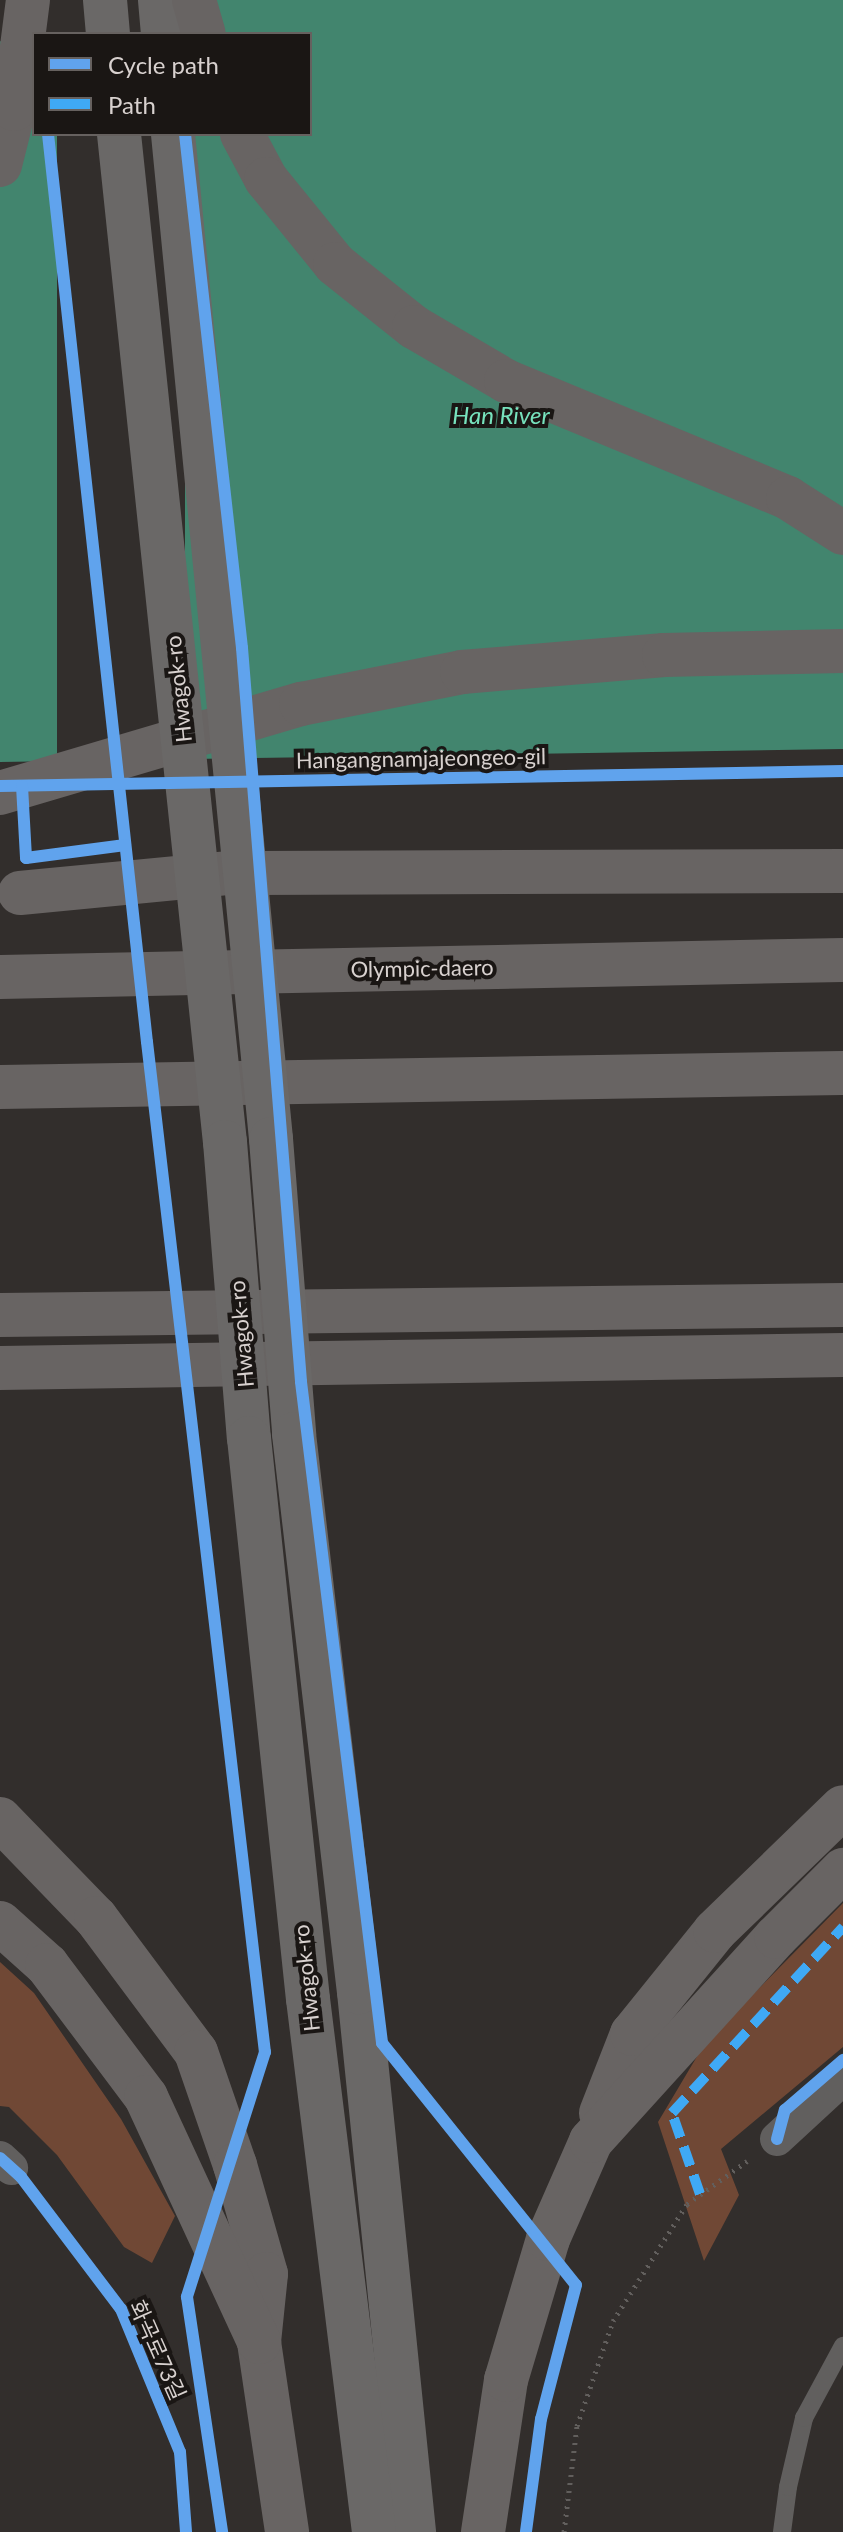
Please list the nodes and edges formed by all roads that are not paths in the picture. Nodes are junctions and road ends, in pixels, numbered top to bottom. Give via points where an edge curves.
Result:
1 (28, 0) edge
2 (105, 0) edge
3 (160, 0) edge
4 (194, 0) edge
5 (108, 32) edge
6 (163, 32) edge
7 (203, 32) edge
8 (119, 136) edge
9 (173, 136) edge
10 (243, 136) edge
11 (0, 165) edge
12 (788, 498) junction
13 (843, 504) edge
14 (843, 533) edge
15 (843, 651) edge
16 (0, 793) edge
17 (843, 871) edge
18 (20, 893) dead end
19 (843, 960) edge
20 (0, 977) edge
21 (843, 1073) edge
22 (0, 1087) edge
23 (843, 1305) edge
24 (0, 1315) edge
25 (841, 1355) edge
26 (0, 1368) edge
27 (843, 1807) edge
28 (0, 1819) edge
29 (843, 1870) edge
30 (0, 1923) edge
31 (843, 2078) edge
32 (777, 2139) road end
33 (591, 2141) junction
34 (259, 2342) junction
35 (843, 2346) edge
36 (287, 2532) edge
37 (374, 2532) edge
38 (414, 2532) edge
39 (483, 2532) edge
40 (782, 2532) edge

1 - 11 highway via 14,109
2 - 5 main road
3 - 6 main road
4 - 7 highway
8 - 37 main road, Hwagok-ro, bridge via 308,1999
9 - 38 main road, Hwagok-ro, bridge via 271,1139 294,1434
10 - 12 highway via 266,179 335,264 414,327 506,381
12 - 13 highway
12 - 14 highway
15 - 16 highway, bridge via 664,655 462,672 301,704
17 - 18 highway via 227,873
19 - 20 highway, Olympic-daero
21 - 22 highway
23 - 24 highway
25 - 26 highway
27 - 33 highway via 715,1931 632,2034
28 - 34 highway via 96,1918 196,2052 266,2274
29 - 33 highway
30 - 34 highway via 47,1965 146,2097
31 - 32 street
33 - 39 highway via 548,2239 506,2380
34 - 36 highway
35 - 40 lane via 804,2418

